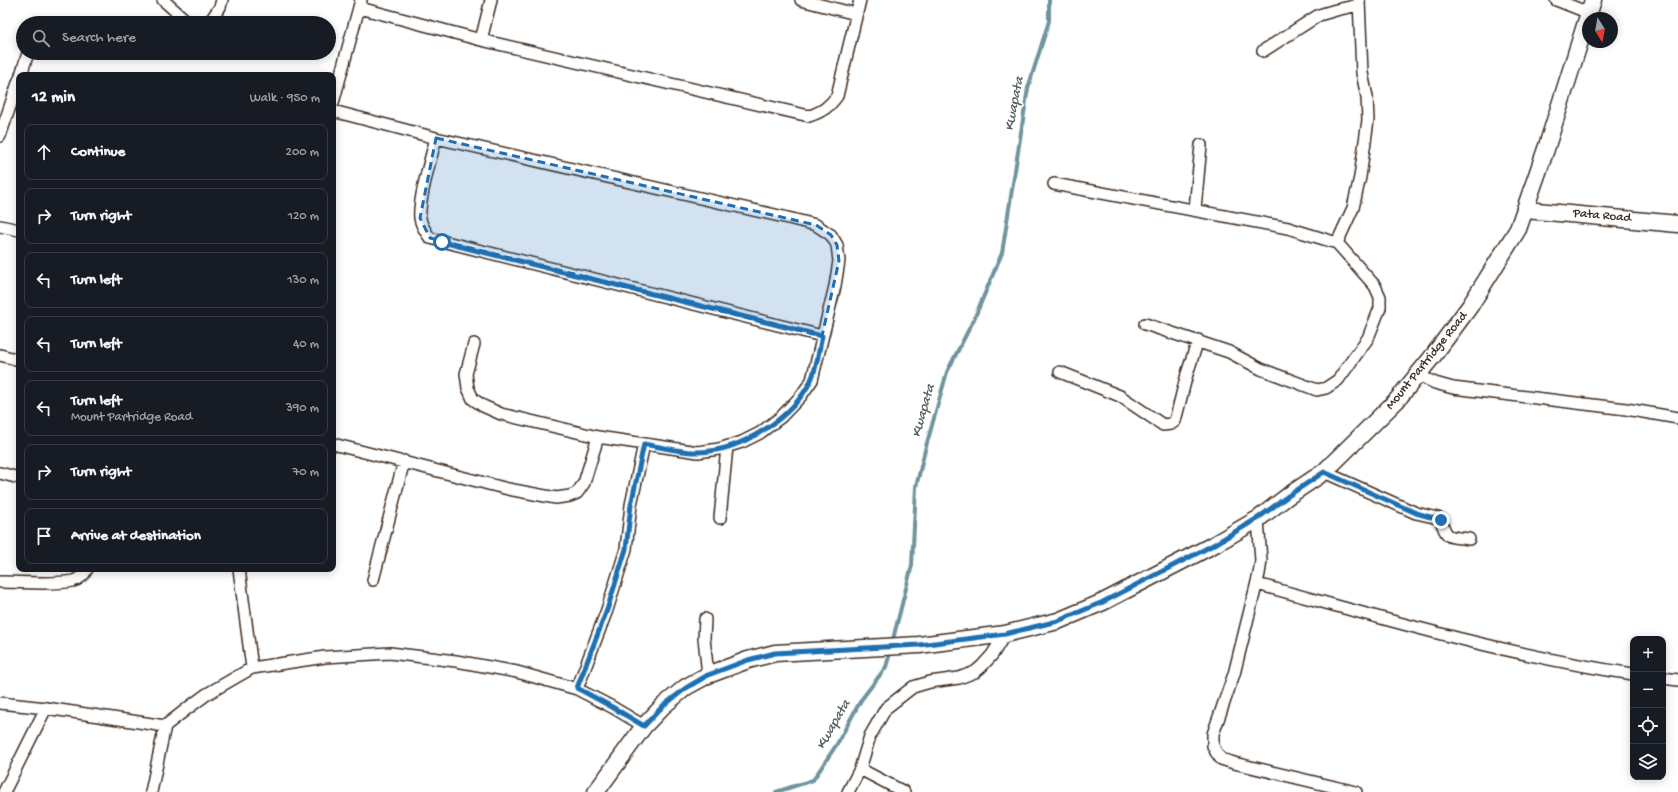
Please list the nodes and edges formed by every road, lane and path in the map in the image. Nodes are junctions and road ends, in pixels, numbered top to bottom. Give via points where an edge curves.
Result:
1 (163, 0) edge
2 (222, 0) edge
3 (491, 0) edge
4 (801, 0) edge
5 (860, 0) edge
6 (1556, 0) edge
7 (1359, 3) edge
8 (361, 4) edge
9 (1591, 6) edge
10 (856, 14) junction
11 (180, 16) edge
12 (214, 16) edge
13 (481, 40) junction
14 (1263, 51) dead end
15 (25, 60) edge
16 (21, 72) edge
17 (16, 89) edge
18 (336, 92) edge
19 (336, 112) edge
20 (0, 136) edge
21 (436, 138) junction
22 (1201, 144) dead end
23 (1054, 184) dead end
24 (1195, 209) junction
25 (1526, 210) junction
26 (1678, 224) edge
27 (0, 226) edge
28 (16, 229) edge
29 (1337, 243) junction
30 (1145, 324) dead end
31 (822, 336) junction
32 (1198, 340) junction
33 (474, 344) dead end
34 (0, 355) edge
35 (16, 359) edge
36 (1060, 372) dead end
37 (1418, 375) junction
38 (1678, 418) edge
39 (598, 437) junction
40 (644, 444) junction
41 (336, 445) edge
42 (727, 447) junction
43 (404, 461) junction
44 (1324, 472) junction
45 (0, 473) edge
46 (16, 477) edge
47 (720, 518) dead end
48 (1258, 518) junction
49 (1470, 539) dead end
50 (86, 572) edge
51 (239, 572) edge
52 (373, 580) dead end
53 (0, 582) edge
54 (1257, 584) junction
55 (705, 619) dead end
56 (1005, 634) junction
57 (252, 668) junction
58 (1630, 674) edge
59 (708, 675) junction
60 (1666, 678) edge
61 (1678, 680) edge
62 (577, 688) junction
63 (0, 703) edge
64 (46, 708) junction
65 (165, 726) junction
66 (644, 726) junction
67 (860, 769) junction
68 (4, 792) edge
69 (151, 792) edge
70 (596, 792) edge
71 (848, 792) edge
72 (904, 792) edge
73 (1356, 792) edge

1 - 11 street
2 - 12 street
3 - 13 street
4 - 10 street
5 - 10 street
6 - 9 street
7 - 14 street via 1319,15
7 - 29 street via 1362,73 1368,120 1353,208
8 - 13 street
8 - 18 street
9 - 25 street, Mount Partridge Road
10 - 13 street via 837,96 822,112 809,116
15 - 16 street
17 - 20 street
19 - 21 street
21 - 31 street via 422,196 420,218 430,238
21 - 31 street via 816,225 831,235 836,244 839,261 836,286
22 - 24 street
23 - 24 street
24 - 29 street via 1288,228
25 - 26 street, Pata Road
25 - 37 street, Mount Partridge Road via 1518,229 1470,306
27 - 28 street
29 - 32 street via 1375,286 1380,297 1380,308 1368,338 1333,384 1317,390 1261,369 1229,352
30 - 32 street
31 - 42 street via 812,380 801,396 781,417 760,433
32 - 36 street via 1175,421 1171,424 1164,425 1120,396
33 - 39 street via 466,374 473,399 501,414
34 - 35 street
37 - 38 street via 1453,388 1626,409
37 - 44 street, Mount Partridge Road via 1397,400
39 - 40 street
39 - 43 street via 584,483 577,493 556,498 508,489
40 - 42 street via 698,452
40 - 62 street via 631,505 626,549 607,610
41 - 43 street
42 - 47 street
43 - 52 street
44 - 48 street, Mount Partridge Road
44 - 49 street via 1416,513 1438,518 1448,536
45 - 46 street
48 - 54 street via 1261,561
48 - 56 street, Mount Partridge Road via 1215,544 1103,602 1058,621
50 - 53 street via 73,581
51 - 57 street
54 - 58 street via 1488,646
54 - 73 street via 1234,674 1213,734 1213,746 1221,759
55 - 59 street via 704,638
56 - 59 street, Mount Partridge Road via 919,645 775,653
56 - 67 street via 992,655 975,672 959,678 913,687 886,708 870,736
57 - 62 street via 325,657 390,653 517,672
57 - 65 street via 207,694
59 - 66 street, Mount Partridge Road via 663,706
60 - 61 street
62 - 66 street
63 - 64 street
64 - 65 street
64 - 68 street
65 - 69 street
66 - 70 street, Mount Partridge Road
67 - 71 street
67 - 72 street

